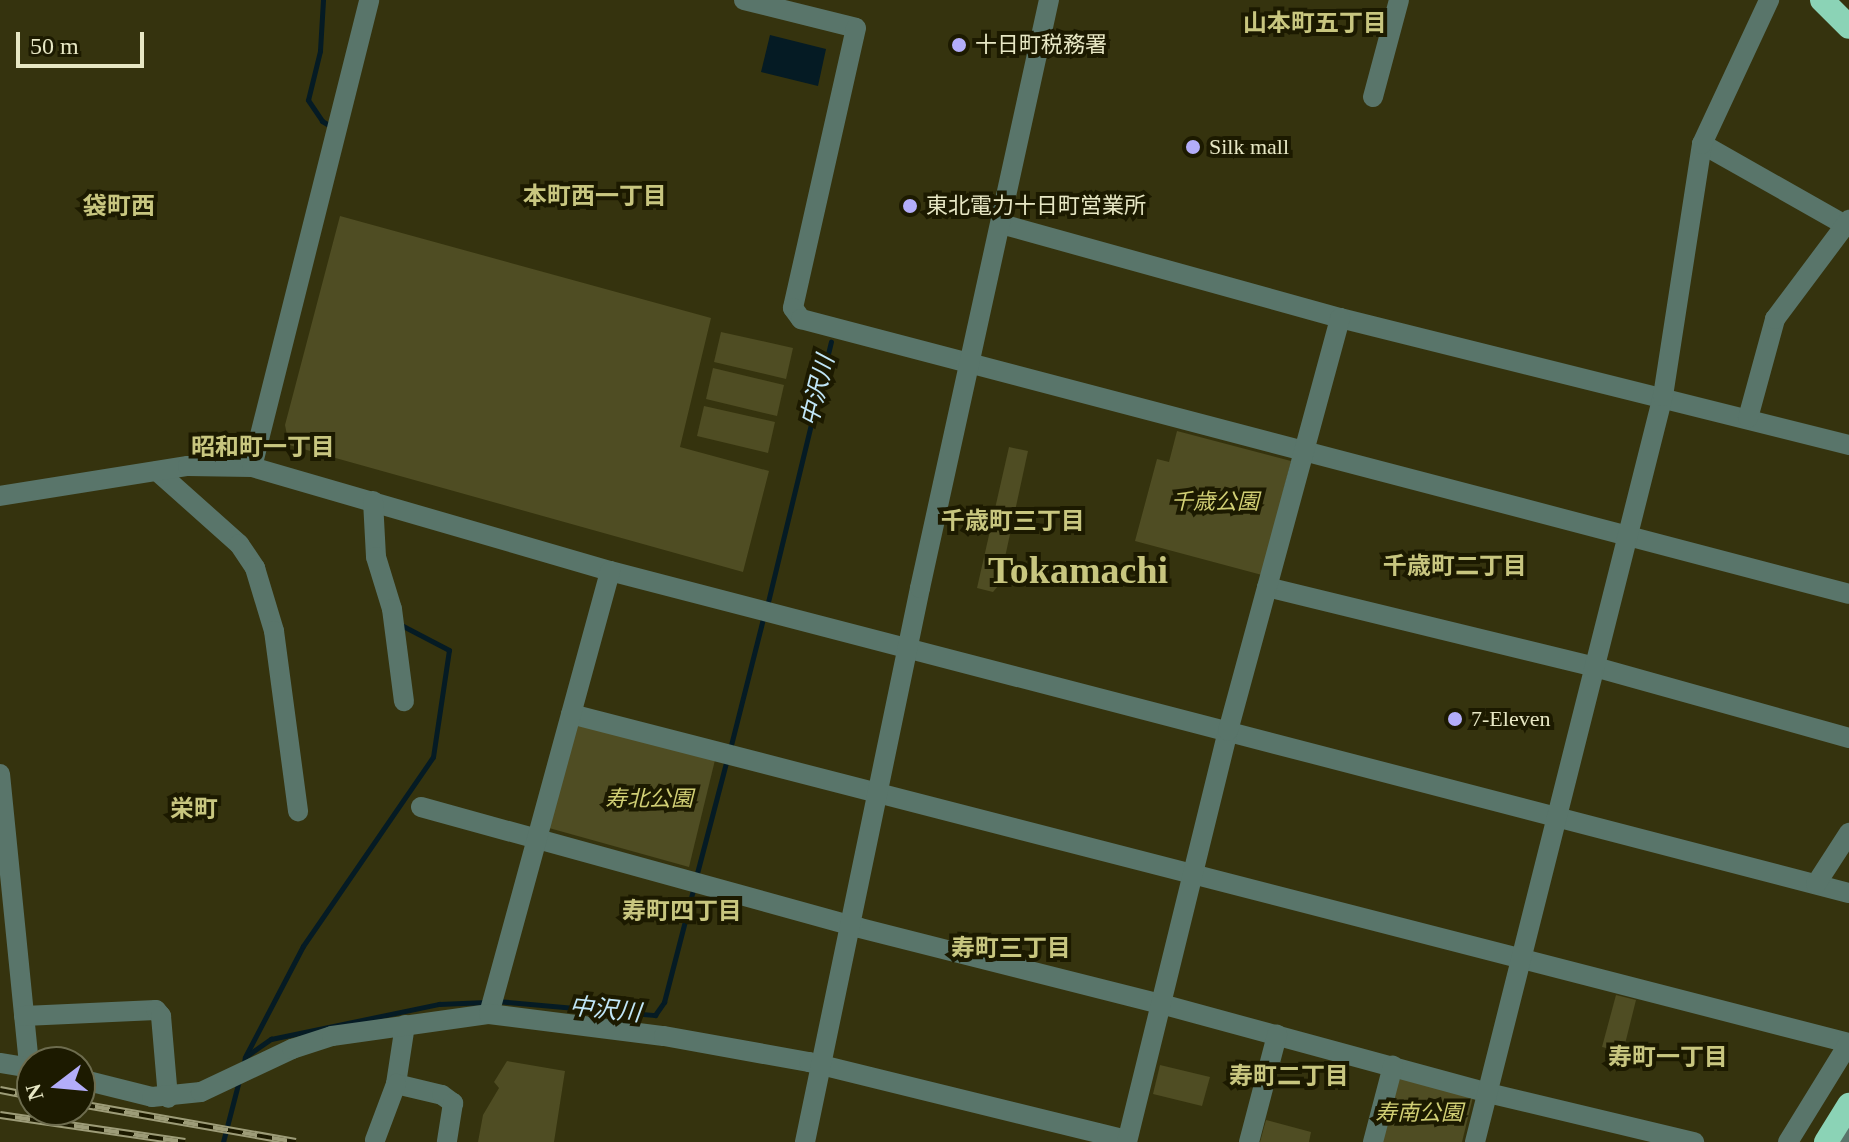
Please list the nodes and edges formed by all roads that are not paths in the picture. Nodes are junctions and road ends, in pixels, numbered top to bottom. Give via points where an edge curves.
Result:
1 (369, 0) edge
2 (744, 0) edge
3 (1049, 0) edge
4 (1399, 0) edge
5 (1769, 0) edge
6 (1822, 0) edge
7 (1849, 27) edge
8 (1373, 97) dead end
9 (1702, 144) junction
10 (1847, 223) edge
11 (1001, 224) junction
12 (1340, 318) junction
13 (971, 363) junction
14 (1663, 396) junction
15 (1748, 418) junction
16 (1849, 445) edge
17 (1304, 450) junction
18 (252, 467) junction
19 (157, 471) junction
20 (0, 496) edge
21 (373, 501) junction
22 (1626, 535) junction
23 (610, 571) junction
24 (1267, 587) junction
25 (1849, 594) edge
26 (908, 649) junction
27 (1595, 667) junction
28 (404, 701) dead end
29 (571, 714) junction
30 (1228, 731) junction
31 (1849, 738) edge
32 (0, 774) edge
33 (879, 794) junction
34 (421, 807) dead end
35 (298, 811) dead end
36 (1559, 817) junction
37 (1849, 833) edge
38 (537, 841) junction
39 (1193, 874) junction
40 (1816, 884) junction
41 (1849, 893) edge
42 (850, 925) junction
43 (1522, 959) junction
44 (1161, 1004) junction
45 (489, 1014) junction
46 (24, 1016) junction
47 (405, 1025) junction
48 (1277, 1035) junction
49 (1849, 1043) edge
50 (28, 1046) edge
51 (822, 1064) junction
52 (1393, 1066) junction
53 (96, 1082) edge
54 (396, 1084) junction
55 (1488, 1093) junction
56 (168, 1098) junction
57 (1849, 1105) edge
58 (1616, 1133) edge
59 (1849, 1134) edge
60 (375, 1140) dead end
61 (1127, 1141) edge
62 (447, 1142) edge
63 (805, 1142) edge
64 (1249, 1142) edge
65 (1373, 1142) edge
66 (1475, 1142) edge
67 (1694, 1142) edge
68 (1788, 1142) edge
69 (1826, 1142) edge
70 (1844, 1142) edge

1 - 18 street
2 - 13 street via 856,28 793,308 801,319
3 - 11 street
4 - 8 street
5 - 9 street
6 - 7 highway
9 - 10 street
9 - 14 street
10 - 15 street via 1775,319
11 - 12 street
11 - 13 street
12 - 14 street
12 - 17 street
13 - 17 street
13 - 26 street
14 - 15 street
14 - 22 street
15 - 16 street
17 - 22 street
17 - 24 street
18 - 19 street
18 - 21 street
19 - 20 street
19 - 35 street via 239,544 255,568 274,631
21 - 23 street
21 - 28 street via 376,557 392,609
22 - 25 street
22 - 27 street
23 - 26 street
23 - 29 street
24 - 27 street
24 - 30 street
26 - 30 street
26 - 33 street
27 - 31 street
27 - 36 street
29 - 33 street
29 - 38 street
30 - 36 street
30 - 39 street
32 - 46 street
33 - 39 street
33 - 42 street
34 - 38 street
36 - 40 street
36 - 43 street
37 - 40 street
38 - 42 street
38 - 45 street
39 - 43 street
39 - 44 street
40 - 41 street
42 - 44 street
42 - 51 street
43 - 49 street
43 - 55 street
44 - 48 street
44 - 61 street
45 - 47 street
45 - 51 street via 664,1036
46 - 50 street
46 - 56 street via 156,1010 161,1016
47 - 54 street
47 - 56 street via 332,1036 201,1092
48 - 52 street
48 - 64 street
49 - 68 street
51 - 61 street
51 - 63 street
52 - 55 street
52 - 65 street
53 - 56 street
54 - 60 street
54 - 62 street via 442,1095 453,1103
55 - 58 street
55 - 66 street
57 - 69 highway
58 - 67 street
59 - 70 street

